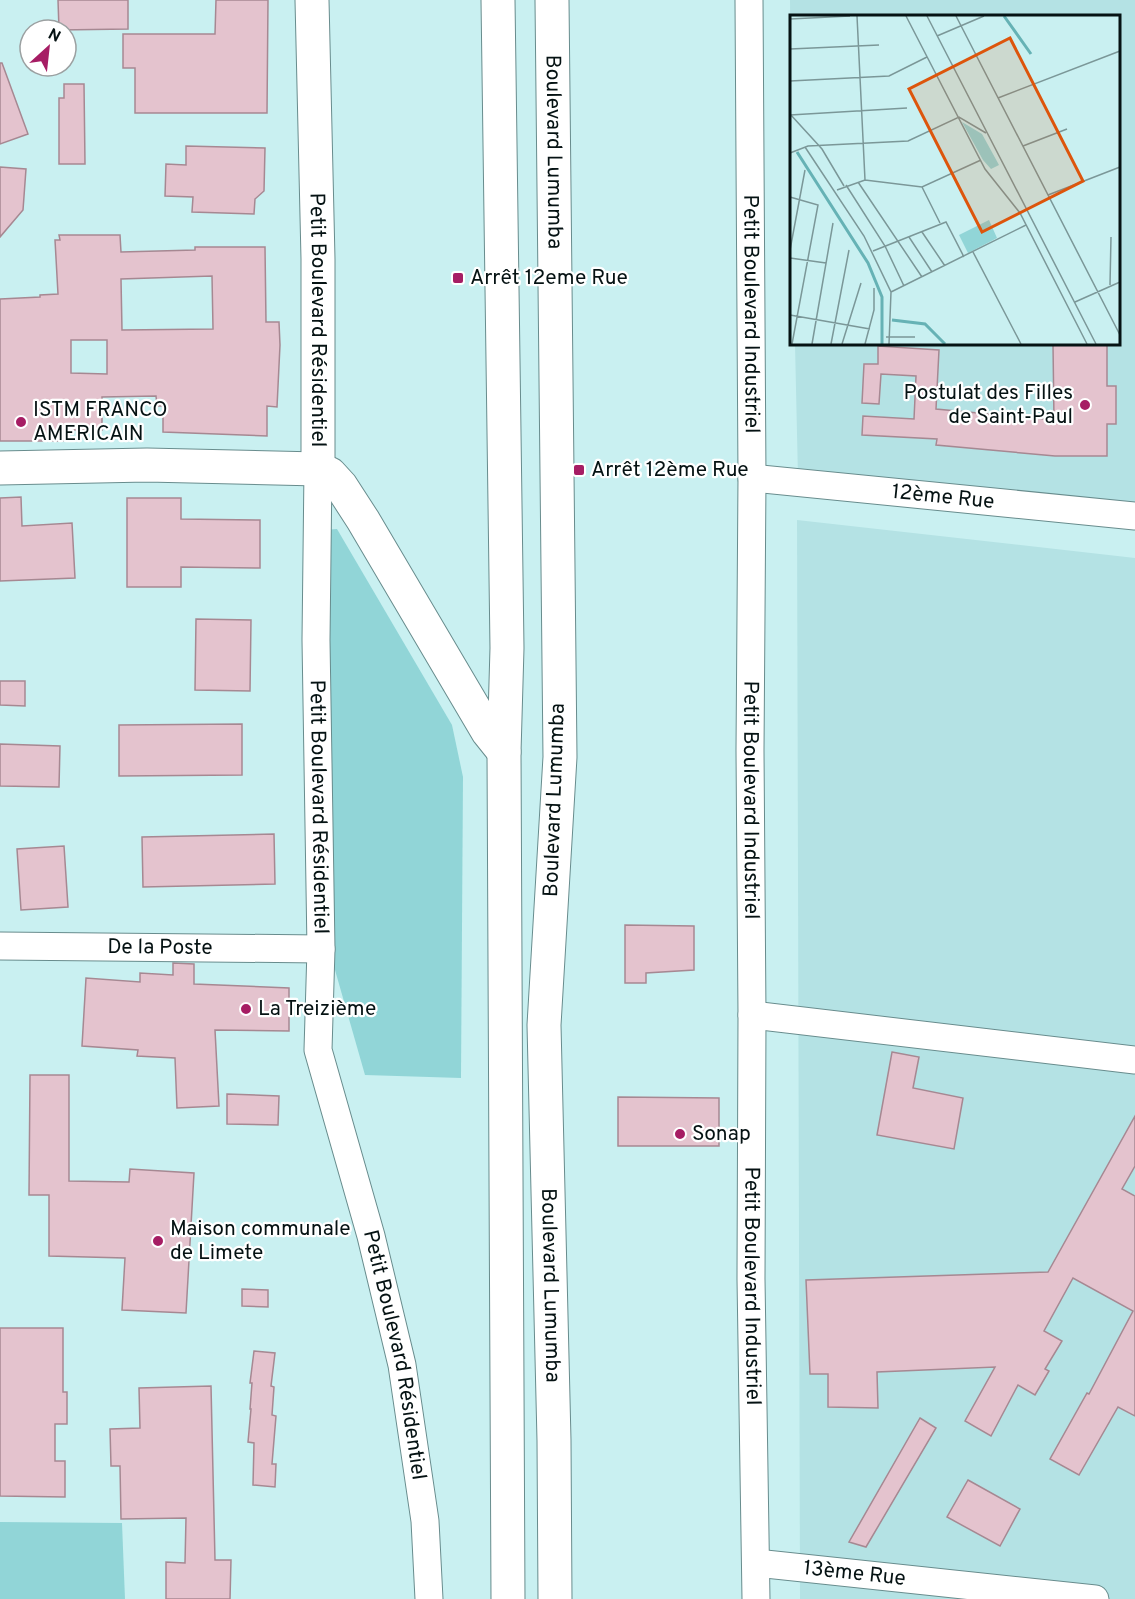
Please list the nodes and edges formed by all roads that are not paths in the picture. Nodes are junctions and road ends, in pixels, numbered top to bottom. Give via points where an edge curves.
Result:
1 (312, 0) edge
2 (498, 0) edge
3 (552, 0) edge
4 (750, 0) edge
5 (0, 468) edge
6 (318, 469) junction
7 (752, 478) junction
8 (1135, 516) edge
9 (504, 752) junction
10 (0, 946) edge
11 (321, 949) junction
12 (752, 1015) junction
13 (1135, 1060) edge
14 (756, 1563) junction
15 (429, 1599) edge
16 (508, 1599) edge
17 (555, 1599) edge
18 (756, 1599) edge
19 (1095, 1599) edge

1 - 6 main road, Petit Boulevard Résidentiel
2 - 9 main road, Boulevard Lumumba via 507,648
3 - 17 main road, Boulevard Lumumba via 560,757 544,1025
4 - 7 street, Petit Boulevard Industriel
5 - 6 main road via 147,465
6 - 9 main road via 330,474 352,503
6 - 11 street, Petit Boulevard Résidentiel via 316,640
7 - 8 street, 12ème Rue
7 - 12 street, Petit Boulevard Industriel
9 - 16 main road, Boulevard Lumumba
10 - 11 street, De la Poste
11 - 15 street, Petit Boulevard Résidentiel via 318,1050 371,1236 402,1365 425,1521
12 - 13 street
12 - 14 street, Petit Boulevard Industriel
14 - 18 street, Petit Boulevard Industriel
14 - 19 street, 13ème Rue

